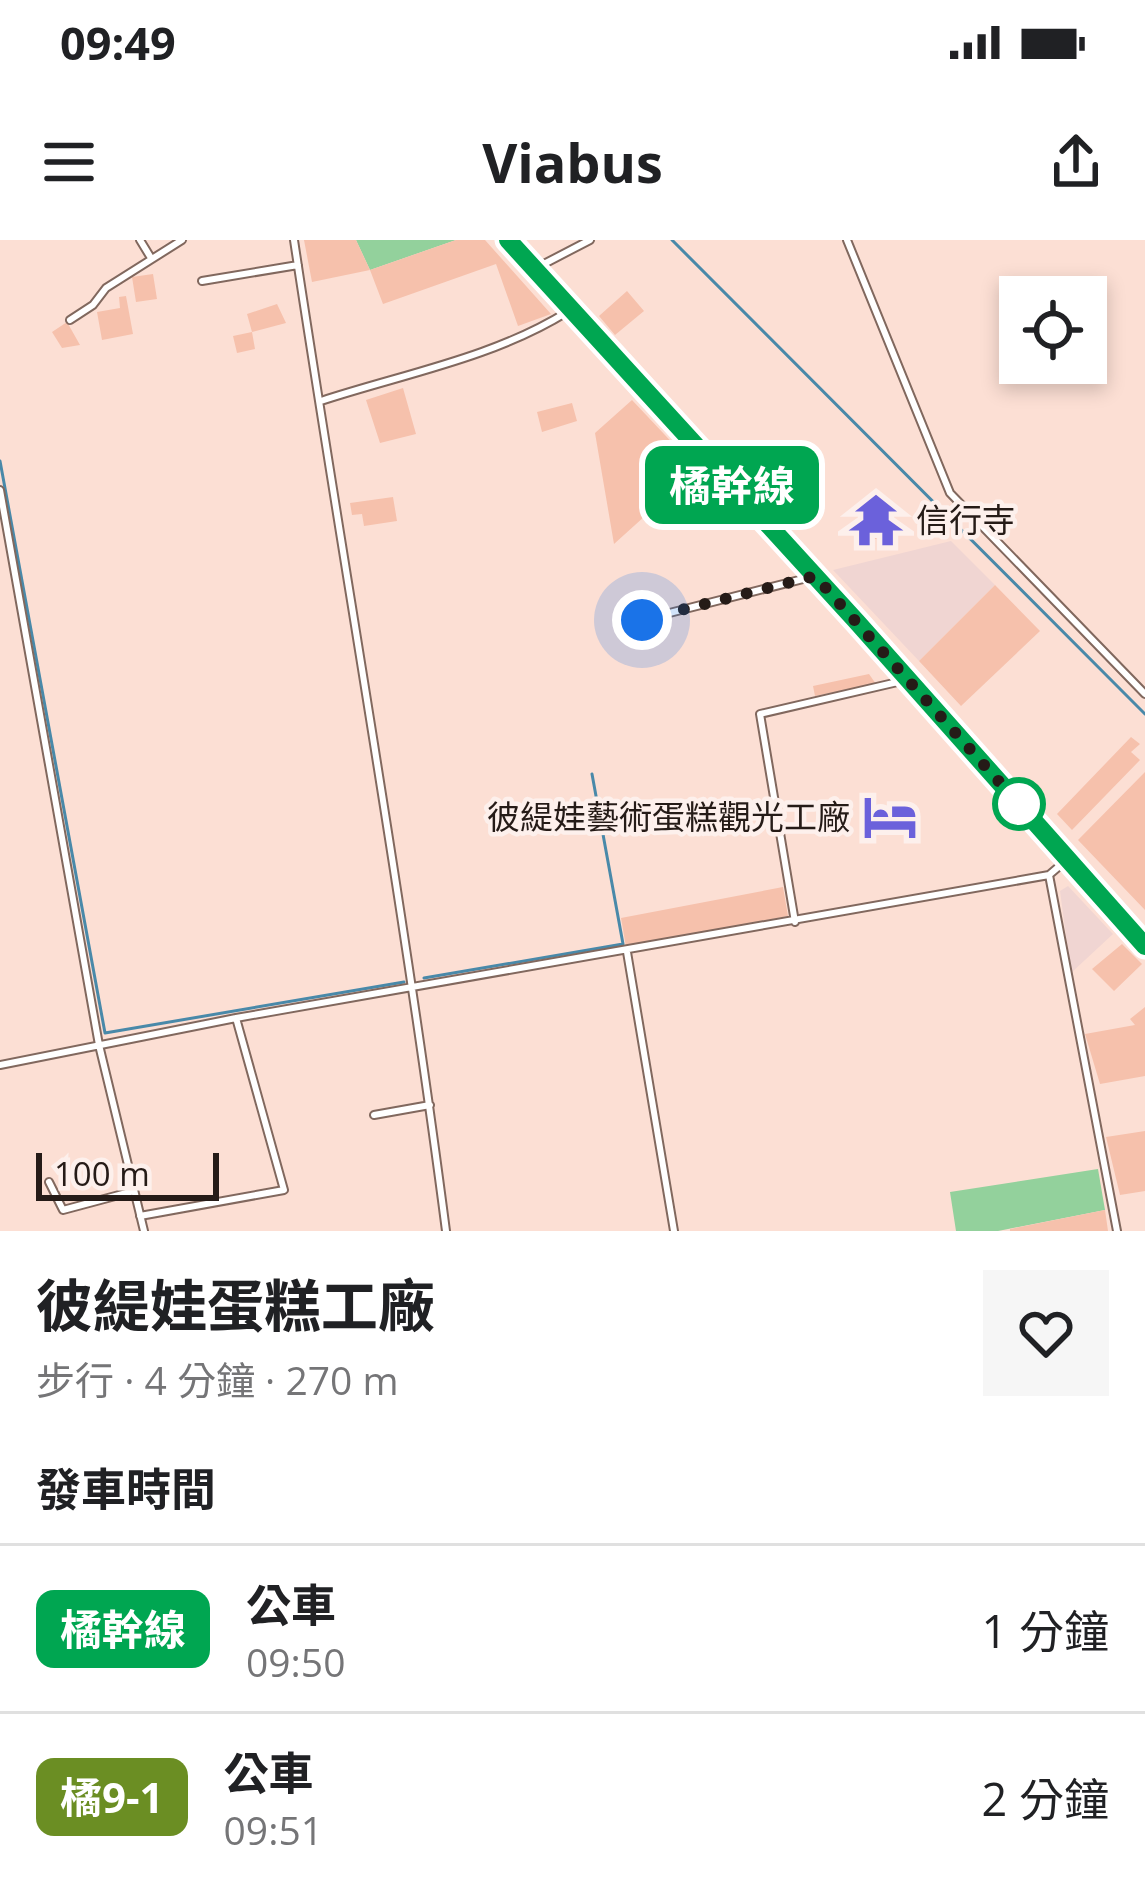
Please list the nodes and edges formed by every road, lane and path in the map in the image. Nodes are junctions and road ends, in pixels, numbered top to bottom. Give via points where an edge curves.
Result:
1 (140, 240) edge
2 (182, 240) edge
3 (294, 240) edge
4 (508, 240) edge
5 (590, 240) edge
6 (848, 240) edge
7 (152, 259) junction
8 (298, 265) junction
9 (532, 270) junction
10 (202, 281) dead end
11 (570, 310) junction
12 (70, 320) dead end
13 (320, 401) junction
14 (0, 490) edge
15 (815, 576) junction
16 (642, 620) dead end
17 (908, 680) junction
18 (1145, 694) edge
19 (1068, 858) junction
20 (1049, 875) junction
21 (795, 922) junction
22 (1145, 946) edge
23 (627, 952) junction
24 (415, 988) junction
25 (236, 1018) junction
26 (99, 1045) junction
27 (0, 1065) edge
28 (430, 1105) junction
29 (374, 1115) dead end
30 (49, 1182) dead end
31 (134, 1192) junction
32 (140, 1216) junction
33 (144, 1231) edge
34 (446, 1231) edge
35 (674, 1231) edge
36 (1117, 1231) edge

1 - 7 lane
2 - 7 lane
3 - 8 lane
4 - 9 main road
5 - 9 lane
6 - 18 lane via 950,493
7 - 12 lane
8 - 10 lane
8 - 13 lane
9 - 11 main road
11 - 13 lane via 478,352
11 - 15 main road
13 - 24 lane
14 - 26 lane
15 - 16 lane
15 - 17 main road
17 - 19 main road
17 - 21 lane via 760,714
19 - 20 lane
19 - 22 main road
20 - 21 lane
20 - 36 lane
21 - 23 lane
23 - 24 lane
23 - 35 lane
24 - 25 lane
24 - 28 lane
25 - 26 lane
25 - 32 lane via 284,1190
26 - 27 lane
26 - 31 lane
28 - 29 lane
28 - 34 lane
30 - 31 lane via 63,1210
31 - 32 lane
32 - 33 lane

